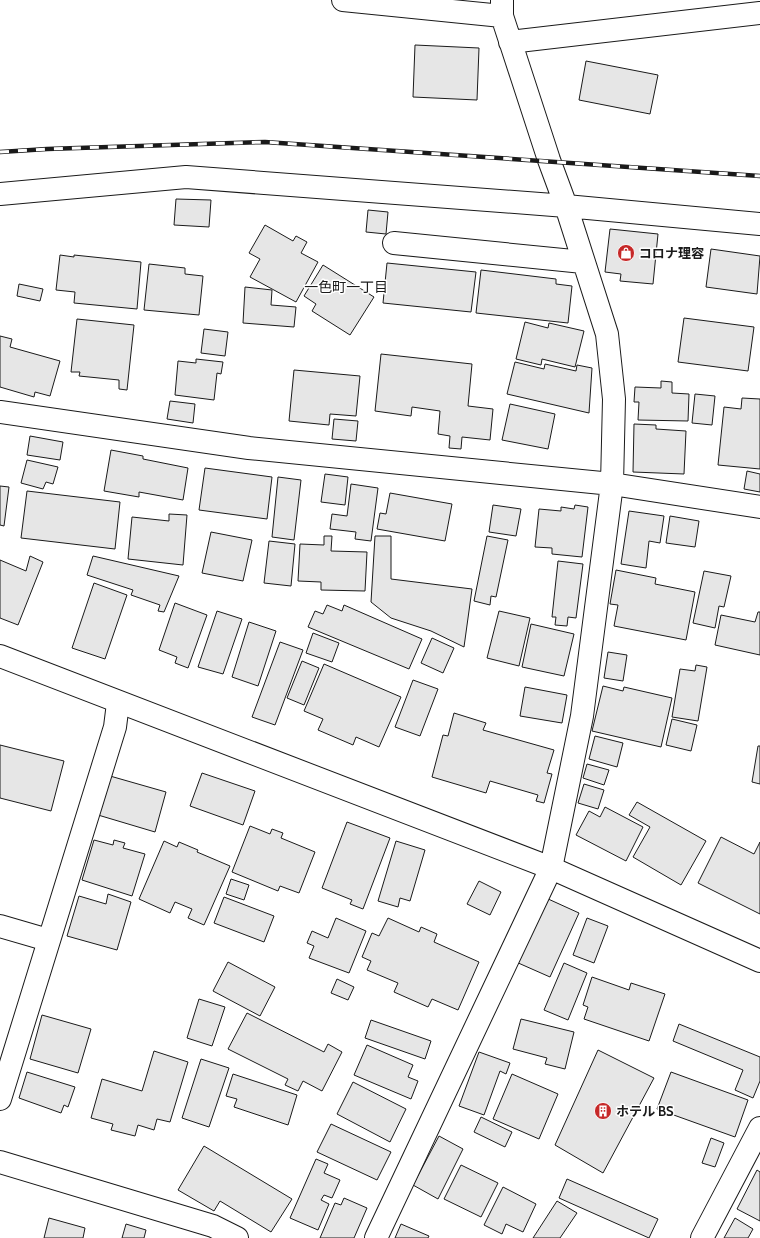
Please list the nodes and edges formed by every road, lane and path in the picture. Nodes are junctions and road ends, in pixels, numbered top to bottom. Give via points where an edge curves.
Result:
1 (343, 0) edge
2 (502, 8) edge
3 (760, 13) edge
4 (510, 42) junction
5 (0, 194) edge
6 (566, 206) junction
7 (760, 224) edge
8 (394, 242) dead end
9 (583, 262) junction
10 (0, 412) edge
11 (612, 484) junction
12 (760, 507) edge
13 (0, 656) edge
14 (118, 703) junction
15 (551, 868) junction
16 (0, 926) edge
17 (48, 940) junction
18 (760, 961) edge
19 (0, 1098) edge
20 (760, 1128) edge
21 (0, 1162) edge
22 (237, 1238) edge
23 (376, 1238) edge
24 (702, 1238) edge

1 - 2 street
2 - 4 street
3 - 4 street
4 - 6 street
5 - 6 street via 186,177
6 - 7 street
6 - 9 street
8 - 9 street
9 - 11 street via 607,334 614,399
10 - 11 street via 249,448
11 - 12 street
11 - 15 street via 582,716
13 - 14 street
14 - 15 street
14 - 17 street via 115,727
15 - 18 street
15 - 23 street
16 - 17 street
17 - 19 street
20 - 24 street
21 - 22 street via 213,1226

